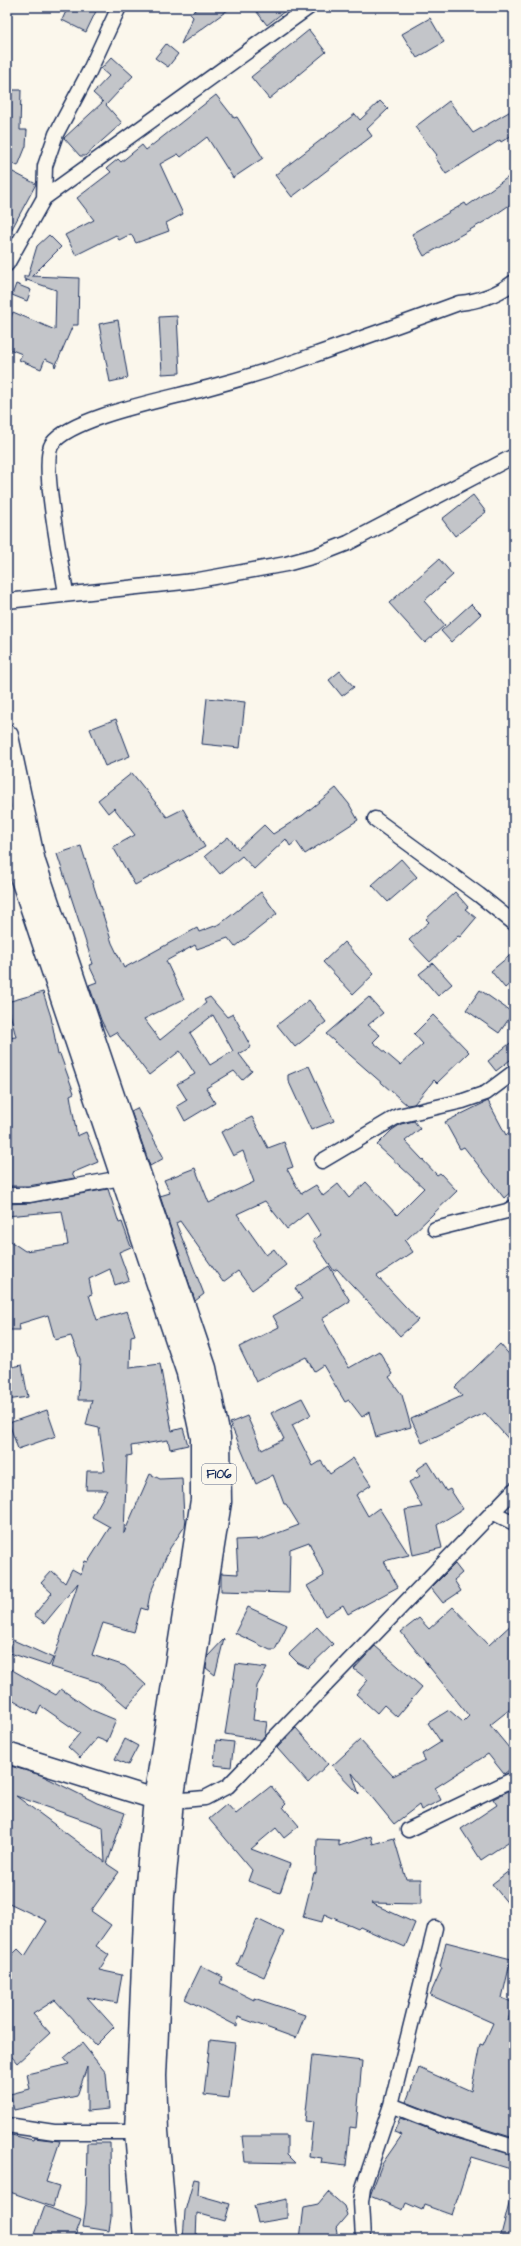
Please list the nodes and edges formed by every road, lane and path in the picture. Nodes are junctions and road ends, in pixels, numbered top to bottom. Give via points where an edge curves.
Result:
1 (119, 7) edge
2 (309, 7) edge
3 (44, 198) junction
4 (7, 264) edge
5 (514, 282) edge
6 (514, 456) edge
7 (66, 593) junction
8 (7, 601) edge
9 (7, 736) edge
10 (7, 818) edge
11 (375, 819) dead end
12 (514, 923) edge
13 (514, 1072) edge
14 (322, 1161) dead end
15 (121, 1178) junction
16 (7, 1195) edge
17 (514, 1207) edge
18 (435, 1229) dead end
19 (514, 1490) edge
20 (492, 1512) junction
21 (514, 1523) edge
22 (7, 1753) edge
23 (514, 1779) edge
24 (164, 1800) junction
25 (408, 1830) dead end
26 (435, 1928) dead end
27 (391, 2106) junction
28 (7, 2125) edge
29 (136, 2132) junction
30 (514, 2147) edge
31 (145, 2239) edge
32 (166, 2239) edge
33 (363, 2239) edge

1 - 3 street via 89,72 56,134 45,166
2 - 3 street
3 - 4 street
5 - 7 street via 501,292 477,301 459,303 296,361 206,388 136,405 65,433 52,444 48,455 48,477
6 - 7 street via 348,542 315,556 193,581
7 - 8 street
9 - 24 main road, F106 via 34,862 205,1368 219,1437 220,1502
10 - 15 main road, F106 via 18,867
11 - 12 street via 479,894
13 - 14 street via 486,1094 398,1116
15 - 16 street via 29,1195
15 - 24 main road, F106 via 188,1373 202,1438 202,1500
17 - 18 street
19 - 20 street
20 - 21 street
20 - 24 street via 228,1786 205,1798
22 - 24 street
23 - 25 street
24 - 29 main road, F106 via 146,1894
24 - 32 main road, F106 via 163,1896 155,2076
26 - 27 street
27 - 30 street
27 - 33 street via 360,2202
28 - 29 street via 54,2132
29 - 31 main road, F106

